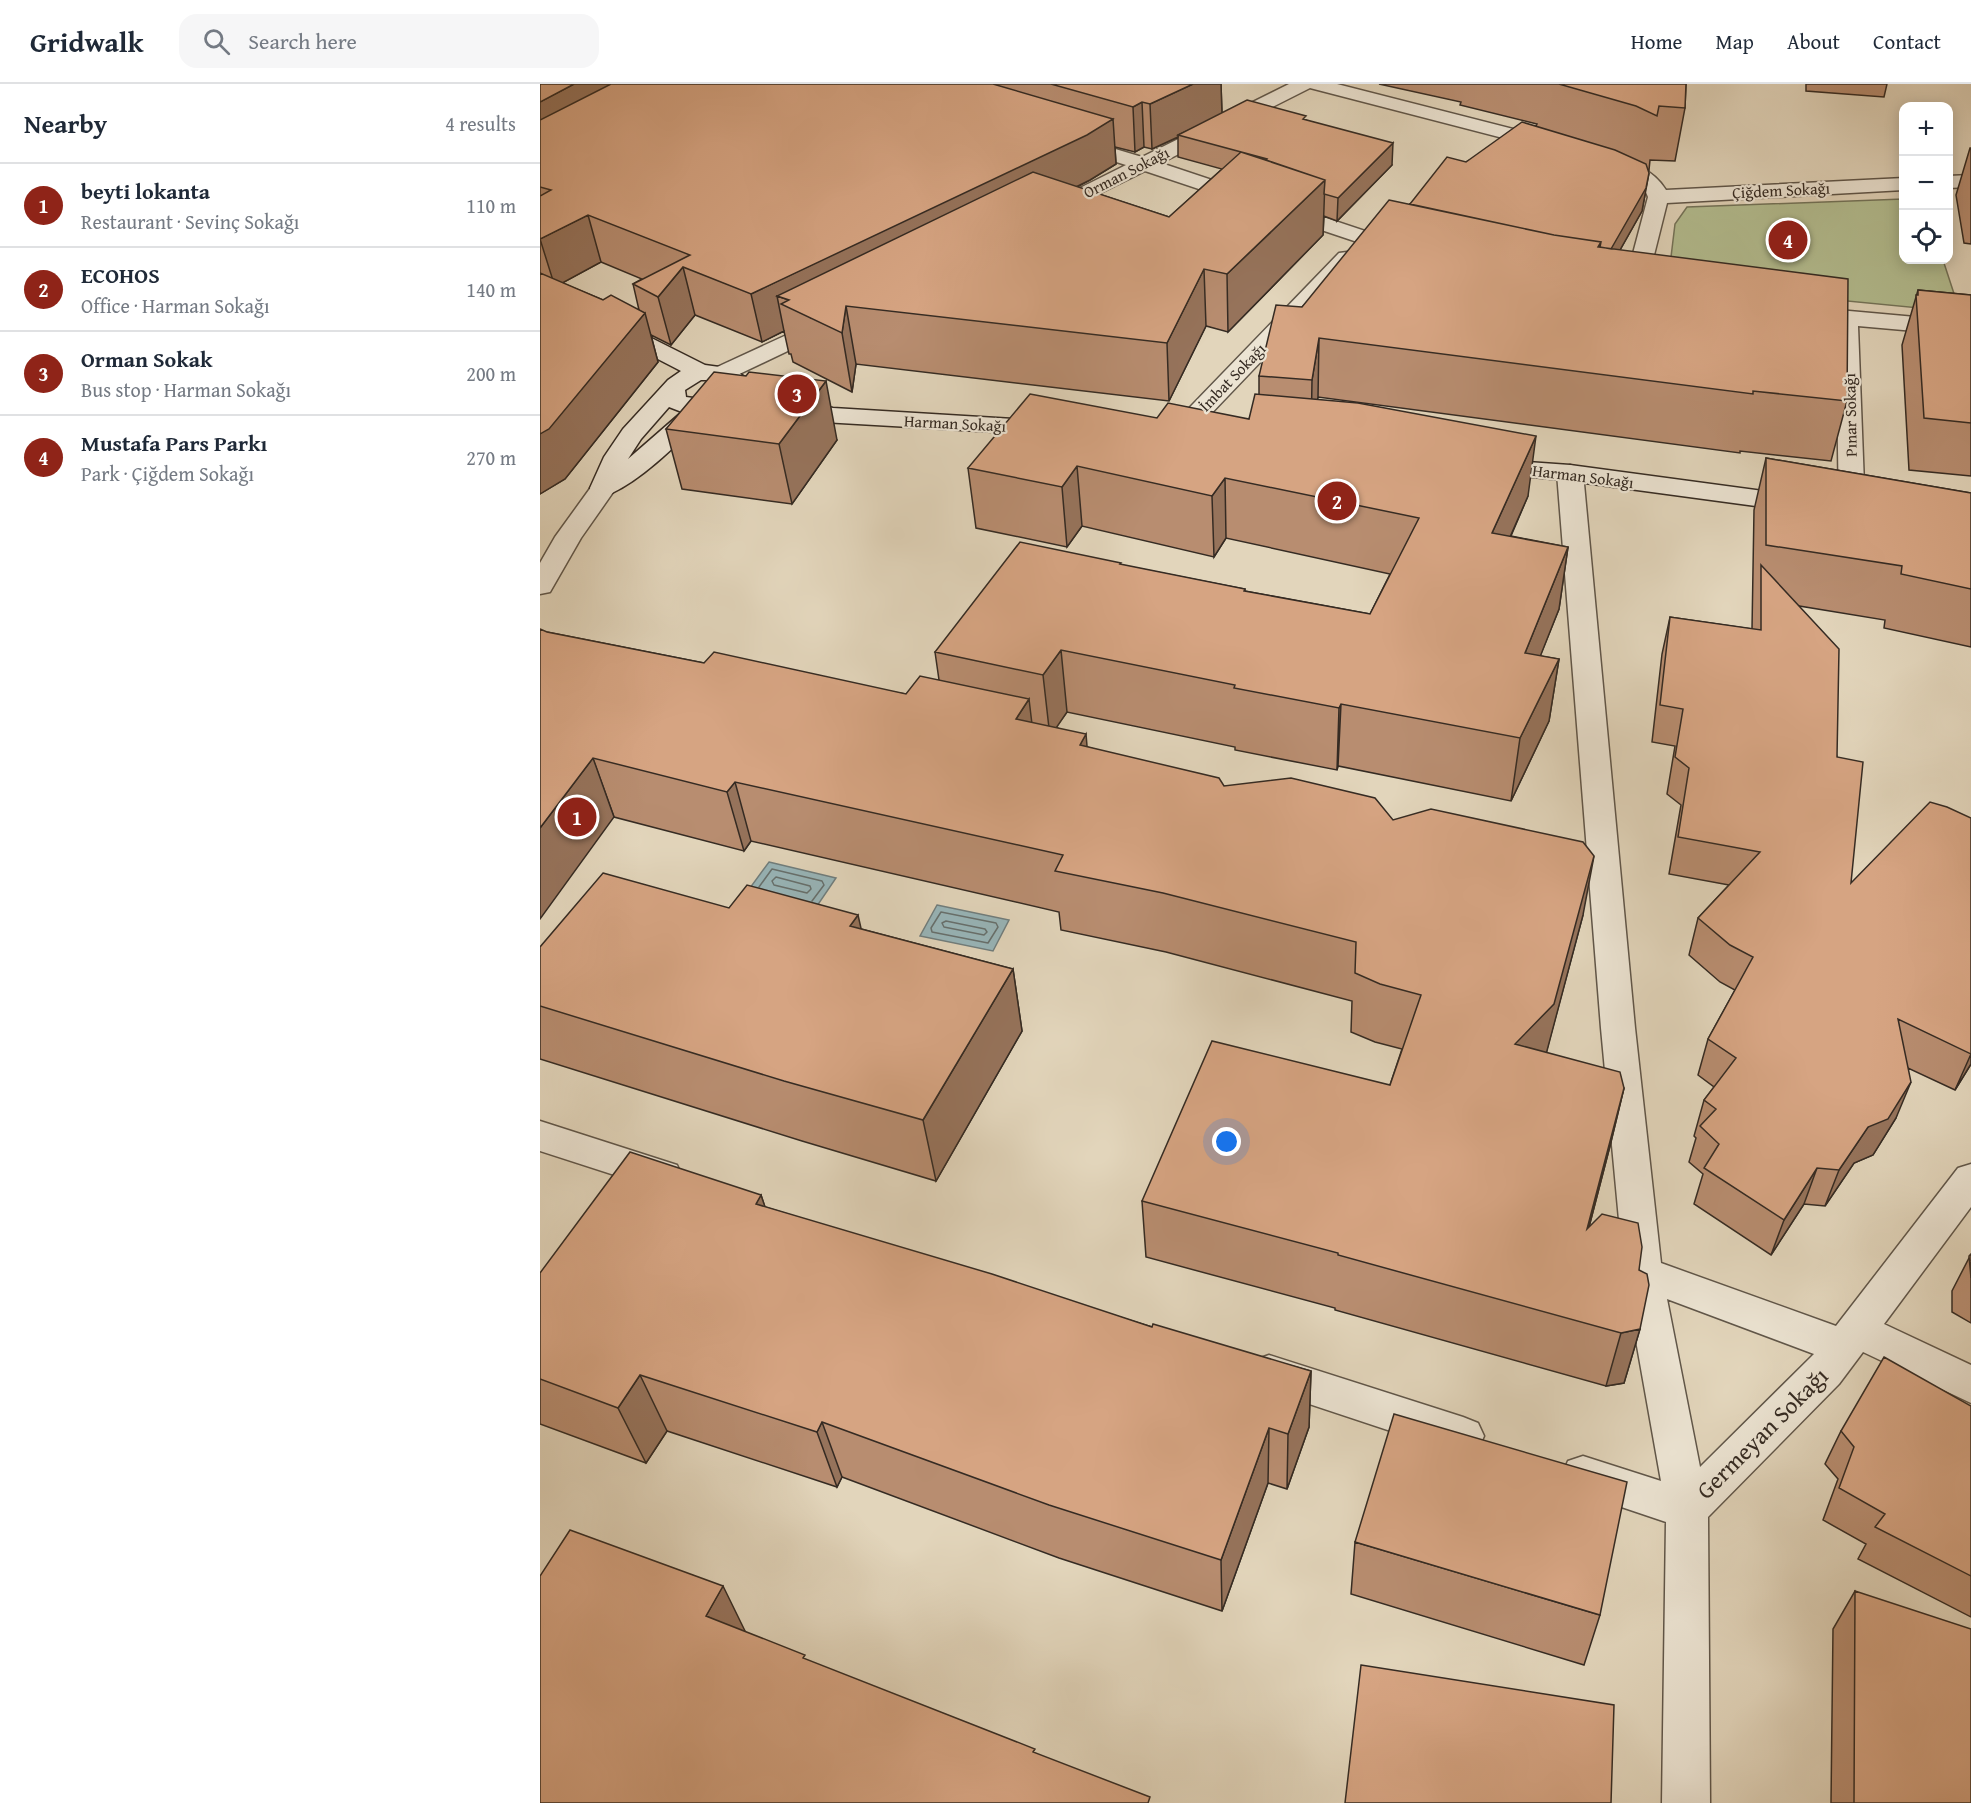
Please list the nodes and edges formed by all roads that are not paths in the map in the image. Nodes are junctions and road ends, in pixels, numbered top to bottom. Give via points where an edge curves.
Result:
1 (1304, 84) edge
2 (1315, 84) edge
3 (1054, 137) edge
4 (1569, 150) edge
5 (1590, 156) edge
6 (1142, 163) junction
7 (1971, 181) edge
8 (1953, 182) edge
9 (1899, 184) edge
10 (1658, 197) junction
11 (1028, 222) edge
12 (1365, 239) junction
13 (1425, 256) edge
14 (540, 289) edge
15 (1611, 292) edge
16 (1633, 295) junction
17 (1654, 298) edge
18 (848, 313) edge
19 (1789, 313) edge
20 (1847, 318) junction
21 (1971, 329) edge
22 (721, 377) junction
23 (672, 390) junction
24 (702, 407) junction
25 (834, 416) junction
26 (1071, 430) edge
27 (1210, 440) edge
28 (1465, 464) edge
29 (1570, 473) junction
30 (603, 488) junction
31 (1863, 512) joint
32 (540, 585) edge
33 (540, 1136) edge
34 (1971, 1179) edge
35 (699, 1187) edge
36 (1642, 1273) junction
37 (1850, 1338) junction
38 (1233, 1361) edge
39 (1971, 1385) edge
40 (1494, 1446) edge
41 (1551, 1465) edge
42 (1687, 1509) junction
43 (1686, 1803) edge

1 - 6 street, Orman Sokağı
2 - 4 street
3 - 6 street
5 - 10 street via 1650,181
6 - 11 street, Orman Sokağı
6 - 12 street
7 - 8 street
9 - 10 street, Çiğdem Sokağı
10 - 16 street
12 - 13 street
12 - 27 street, İmbat Sokağı via 1164,436
14 - 22 street
15 - 16 street
16 - 17 street
18 - 22 street
19 - 20 street
20 - 21 street
20 - 31 street, Pınar Sokağı
22 - 23 street via 682,379
22 - 24 street via 738,392 724,402
22 - 25 street via 780,401
23 - 24 street via 675,401 682,405
23 - 30 street via 637,426 614,458
24 - 25 street
24 - 30 street via 645,459
25 - 26 street, Harman Sokağı
28 - 29 street, Harman Sokağı
29 - 31 street, Harman Sokağı
29 - 36 street via 1592,863
30 - 32 street
33 - 35 street
34 - 37 street, Germeyan Sokağı
36 - 37 street
36 - 42 street
37 - 39 street
37 - 42 street, Germeyan Sokağı via 1825,1371
38 - 40 street
41 - 42 street
42 - 43 street, Germeyan Sokağı

